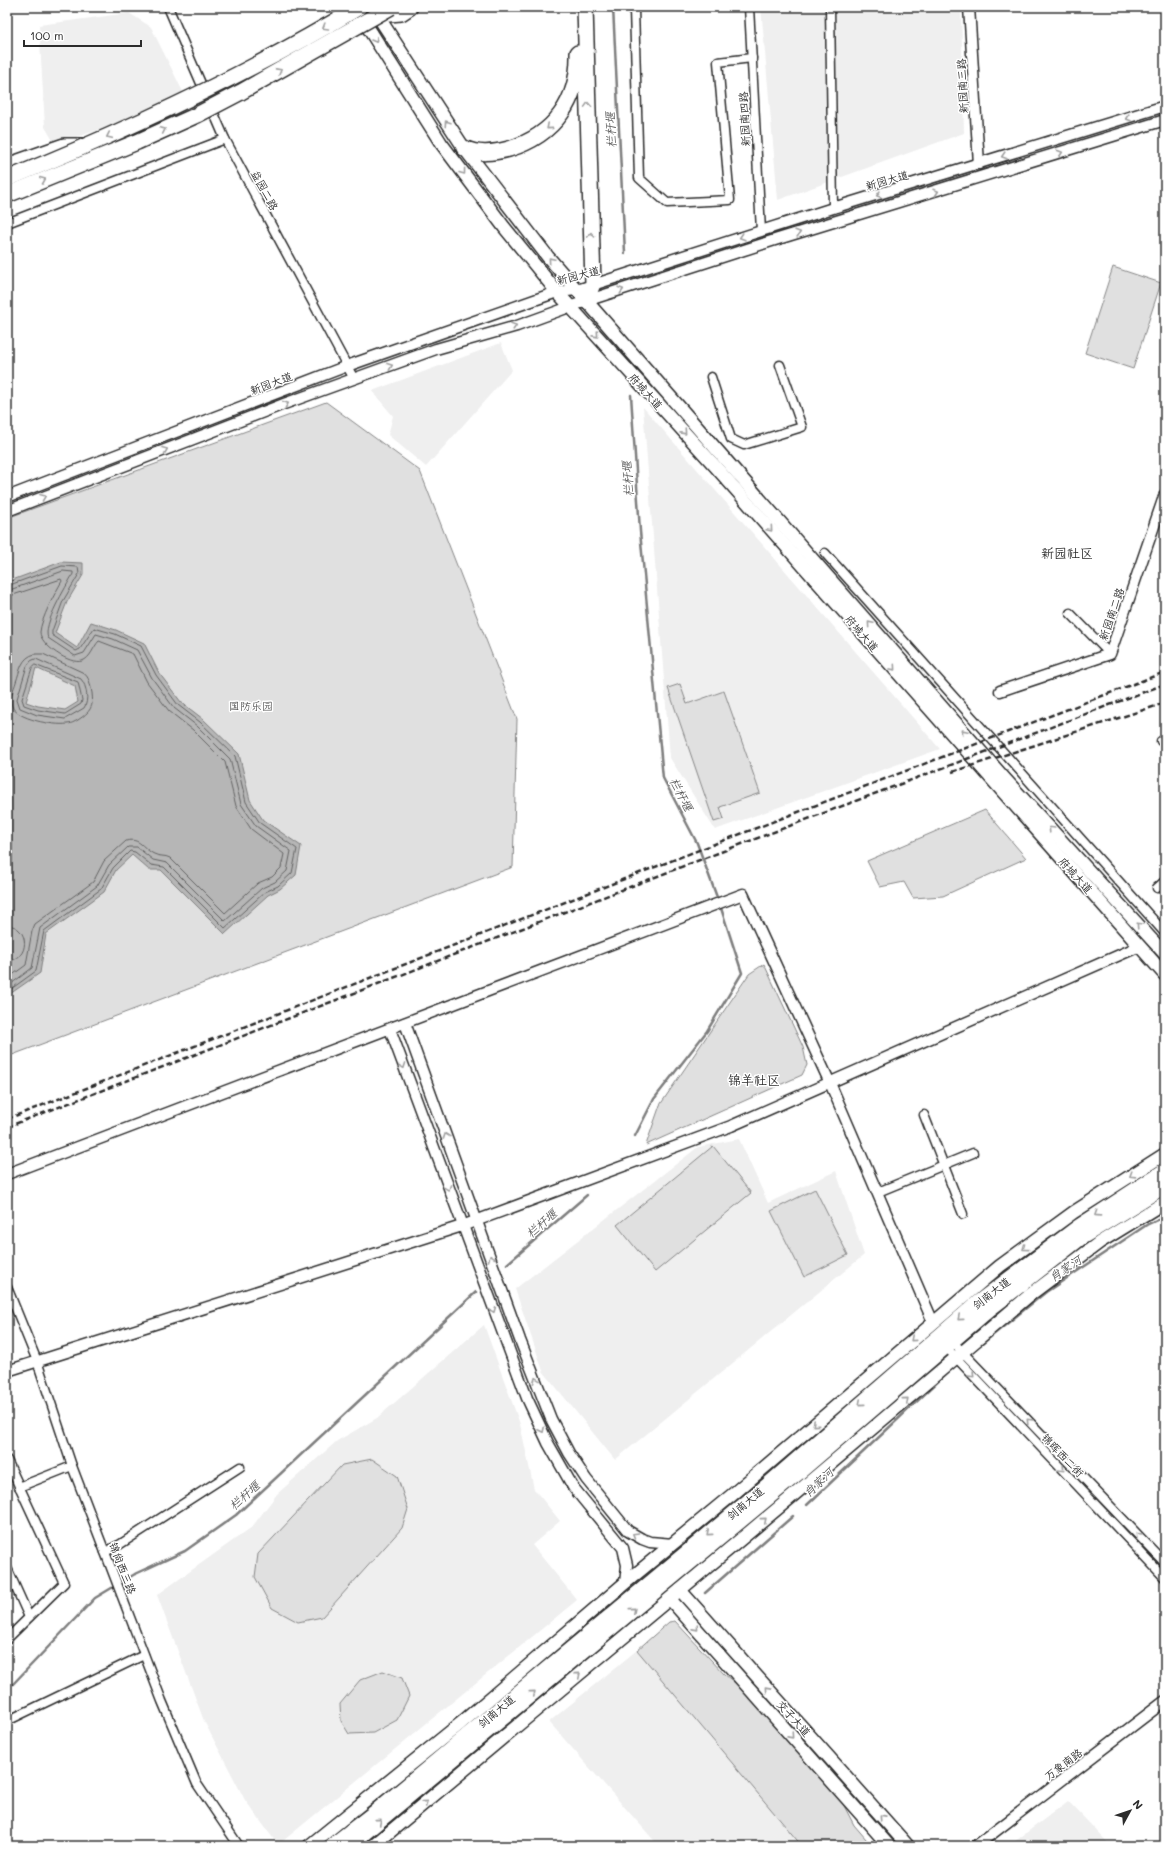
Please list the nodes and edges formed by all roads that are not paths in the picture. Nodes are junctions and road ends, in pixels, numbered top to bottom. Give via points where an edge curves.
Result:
1 (168, 7) edge
2 (355, 7) edge
3 (359, 7) edge
4 (390, 7) edge
5 (410, 7) edge
6 (576, 7) edge
7 (585, 7) edge
8 (749, 7) edge
9 (830, 7) edge
10 (969, 7) edge
11 (634, 9) dead end
12 (375, 11) edge
13 (752, 58) junction
14 (1165, 106) edge
15 (1165, 120) edge
16 (225, 139) junction
17 (89, 146) junction
18 (464, 148) junction
19 (979, 164) junction
20 (7, 166) edge
21 (7, 179) edge
22 (7, 195) edge
23 (833, 208) junction
24 (7, 223) edge
25 (761, 231) junction
26 (593, 284) junction
27 (557, 292) junction
28 (581, 295) junction
29 (570, 306) junction
30 (780, 365) dead end
31 (348, 366) junction
32 (711, 376) dead end
33 (354, 379) junction
34 (1165, 494) edge
35 (7, 497) edge
36 (7, 511) edge
37 (825, 553) dead end
38 (1070, 613) dead end
39 (1110, 654) junction
40 (1000, 691) dead end
41 (1165, 881) edge
42 (1157, 888) dead end
43 (1165, 933) edge
44 (1140, 946) junction
45 (1165, 954) edge
46 (1165, 975) edge
47 (405, 1023) junction
48 (390, 1029) junction
49 (830, 1083) junction
50 (924, 1115) dead end
51 (973, 1153) dead end
52 (1165, 1154) edge
53 (943, 1165) junction
54 (1165, 1170) edge
55 (7, 1174) edge
56 (1165, 1186) edge
57 (878, 1192) junction
58 (1165, 1202) edge
59 (963, 1214) dead end
60 (477, 1220) junction
61 (462, 1226) junction
62 (1000, 1266) junction
63 (7, 1287) edge
64 (1031, 1294) junction
65 (984, 1305) junction
66 (933, 1322) junction
67 (949, 1344) junction
68 (959, 1355) junction
69 (37, 1361) junction
70 (7, 1371) edge
71 (7, 1460) edge
72 (72, 1466) junction
73 (240, 1467) dead end
74 (802, 1470) junction
75 (19, 1487) junction
76 (765, 1487) junction
77 (732, 1495) junction
78 (789, 1499) junction
79 (672, 1544) junction
80 (105, 1552) junction
81 (1165, 1563) edge
82 (7, 1568) edge
83 (1165, 1578) edge
84 (625, 1583) junction
85 (680, 1590) junction
86 (670, 1599) junction
87 (29, 1617) junction
88 (7, 1638) edge
89 (144, 1655) junction
90 (1165, 1701) edge
91 (7, 1721) edge
92 (376, 1811) junction
93 (344, 1817) junction
94 (239, 1846) edge
95 (309, 1846) edge
96 (331, 1846) edge
97 (349, 1846) edge
98 (373, 1846) edge
99 (889, 1846) edge
100 (908, 1846) edge
101 (976, 1846) edge

1 - 16 street, 益园二路
2 -> 27 main road, 府城大道 via 441,143
3 -> 17 highway, bridge via 229,80
4 - 12 highway, bridge
5 - 12 highway via 401,13
6 -> 18 highway via 577,68 571,95 559,118 542,133 521,145 488,153
26 -> 7 highway
8 - 13 street, 新园南四路
9 - 23 street
10 - 19 street, 新园南三路
11 - 13 street via 639,178 667,203 730,200 718,62
18 -> 12 main road, 府城大道
22 -> 12 highway, bridge via 197,115 241,92
13 - 25 street, 新园南四路
14 -> 19 street, 新园大道
28 -> 15 street, 新园大道 via 815,228
16 - 24 street
16 - 31 street, 益园二路
17 - 20 highway, bridge via 64,146
17 - 21 highway, bridge
28 -> 18 main road, 府城大道 via 543,251
19 -> 23 street, 新园大道
23 - 25 street, 新园大道
25 -> 26 street, 新园大道
26 - 28 highway
27 - 28 street, 新园大道
27 - 29 main road, 府城大道
27 - 31 street, 新园大道
28 - 29 street, 新园大道
45 -> 28 main road, 府城大道 via 1004,778
33 -> 29 street, 新园大道 via 436,349 517,326
29 -> 44 main road, 府城大道
30 - 32 street via 802,427 744,445 731,440
31 - 33 street, 益园二路
31 - 35 street, 新园大道
36 -> 33 street, 新园大道
34 - 39 street, 新园南二路
37 - 43 street
38 - 39 street
39 - 40 street, 新园南二路
41 - 42 street
44 - 46 main road, 府城大道
44 - 49 street
47 - 48 street
47 - 49 street via 743,894
60 -> 47 street
48 - 55 street
48 -> 61 street
49 - 57 street
49 - 60 street via 731,1126
50 - 53 street
51 - 53 street
52 -> 62 main road via 1074,1212
53 - 57 street
53 - 59 street
54 -> 65 highway, 剑南大道 via 1078,1226
56 - 65 highway, 剑南大道 via 1081,1238
57 - 66 street
58 - 64 main road via 1100,1242
60 - 61 street
79 -> 60 street via 646,1540 628,1531 586,1479 569,1453 543,1400
61 - 69 street
61 -> 84 street via 527,1398 548,1444 573,1487 623,1548 627,1565
62 - 65 main road
62 - 66 main road
63 - 69 street, 锦尚西三路
64 - 65 main road
64 - 68 main road
65 - 67 highway, 剑南大道
65 -> 76 highway, 剑南大道
66 -> 77 main road
67 - 68 street, 锦晖西二街
67 - 74 highway, 剑南大道
78 -> 68 main road
81 -> 68 street, 锦晖西二街
68 -> 83 street, 锦晖西二街
69 - 70 street
69 - 72 street, 锦尚西三路
71 - 75 street
72 - 75 street
72 - 80 street, 锦尚西三路
73 - 80 street
74 - 78 main road
97 -> 74 highway, 剑南大道
75 - 87 street via 64,1584
76 - 77 main road
76 -> 92 highway, 剑南大道
77 - 79 main road
85 -> 78 main road
79 - 84 main road
80 - 89 street, 锦尚西三路
82 - 87 street
84 - 93 main road via 460,1724
85 - 86 main road
100 -> 85 main road, 交子大道
98 -> 86 main road
86 -> 99 main road, 交子大道
87 - 88 street
89 - 91 street
89 - 94 street, 锦尚西三路 via 197,1784
90 - 101 street, 万象南路
92 - 93 main road
92 - 96 highway, 剑南大道
93 - 95 main road

